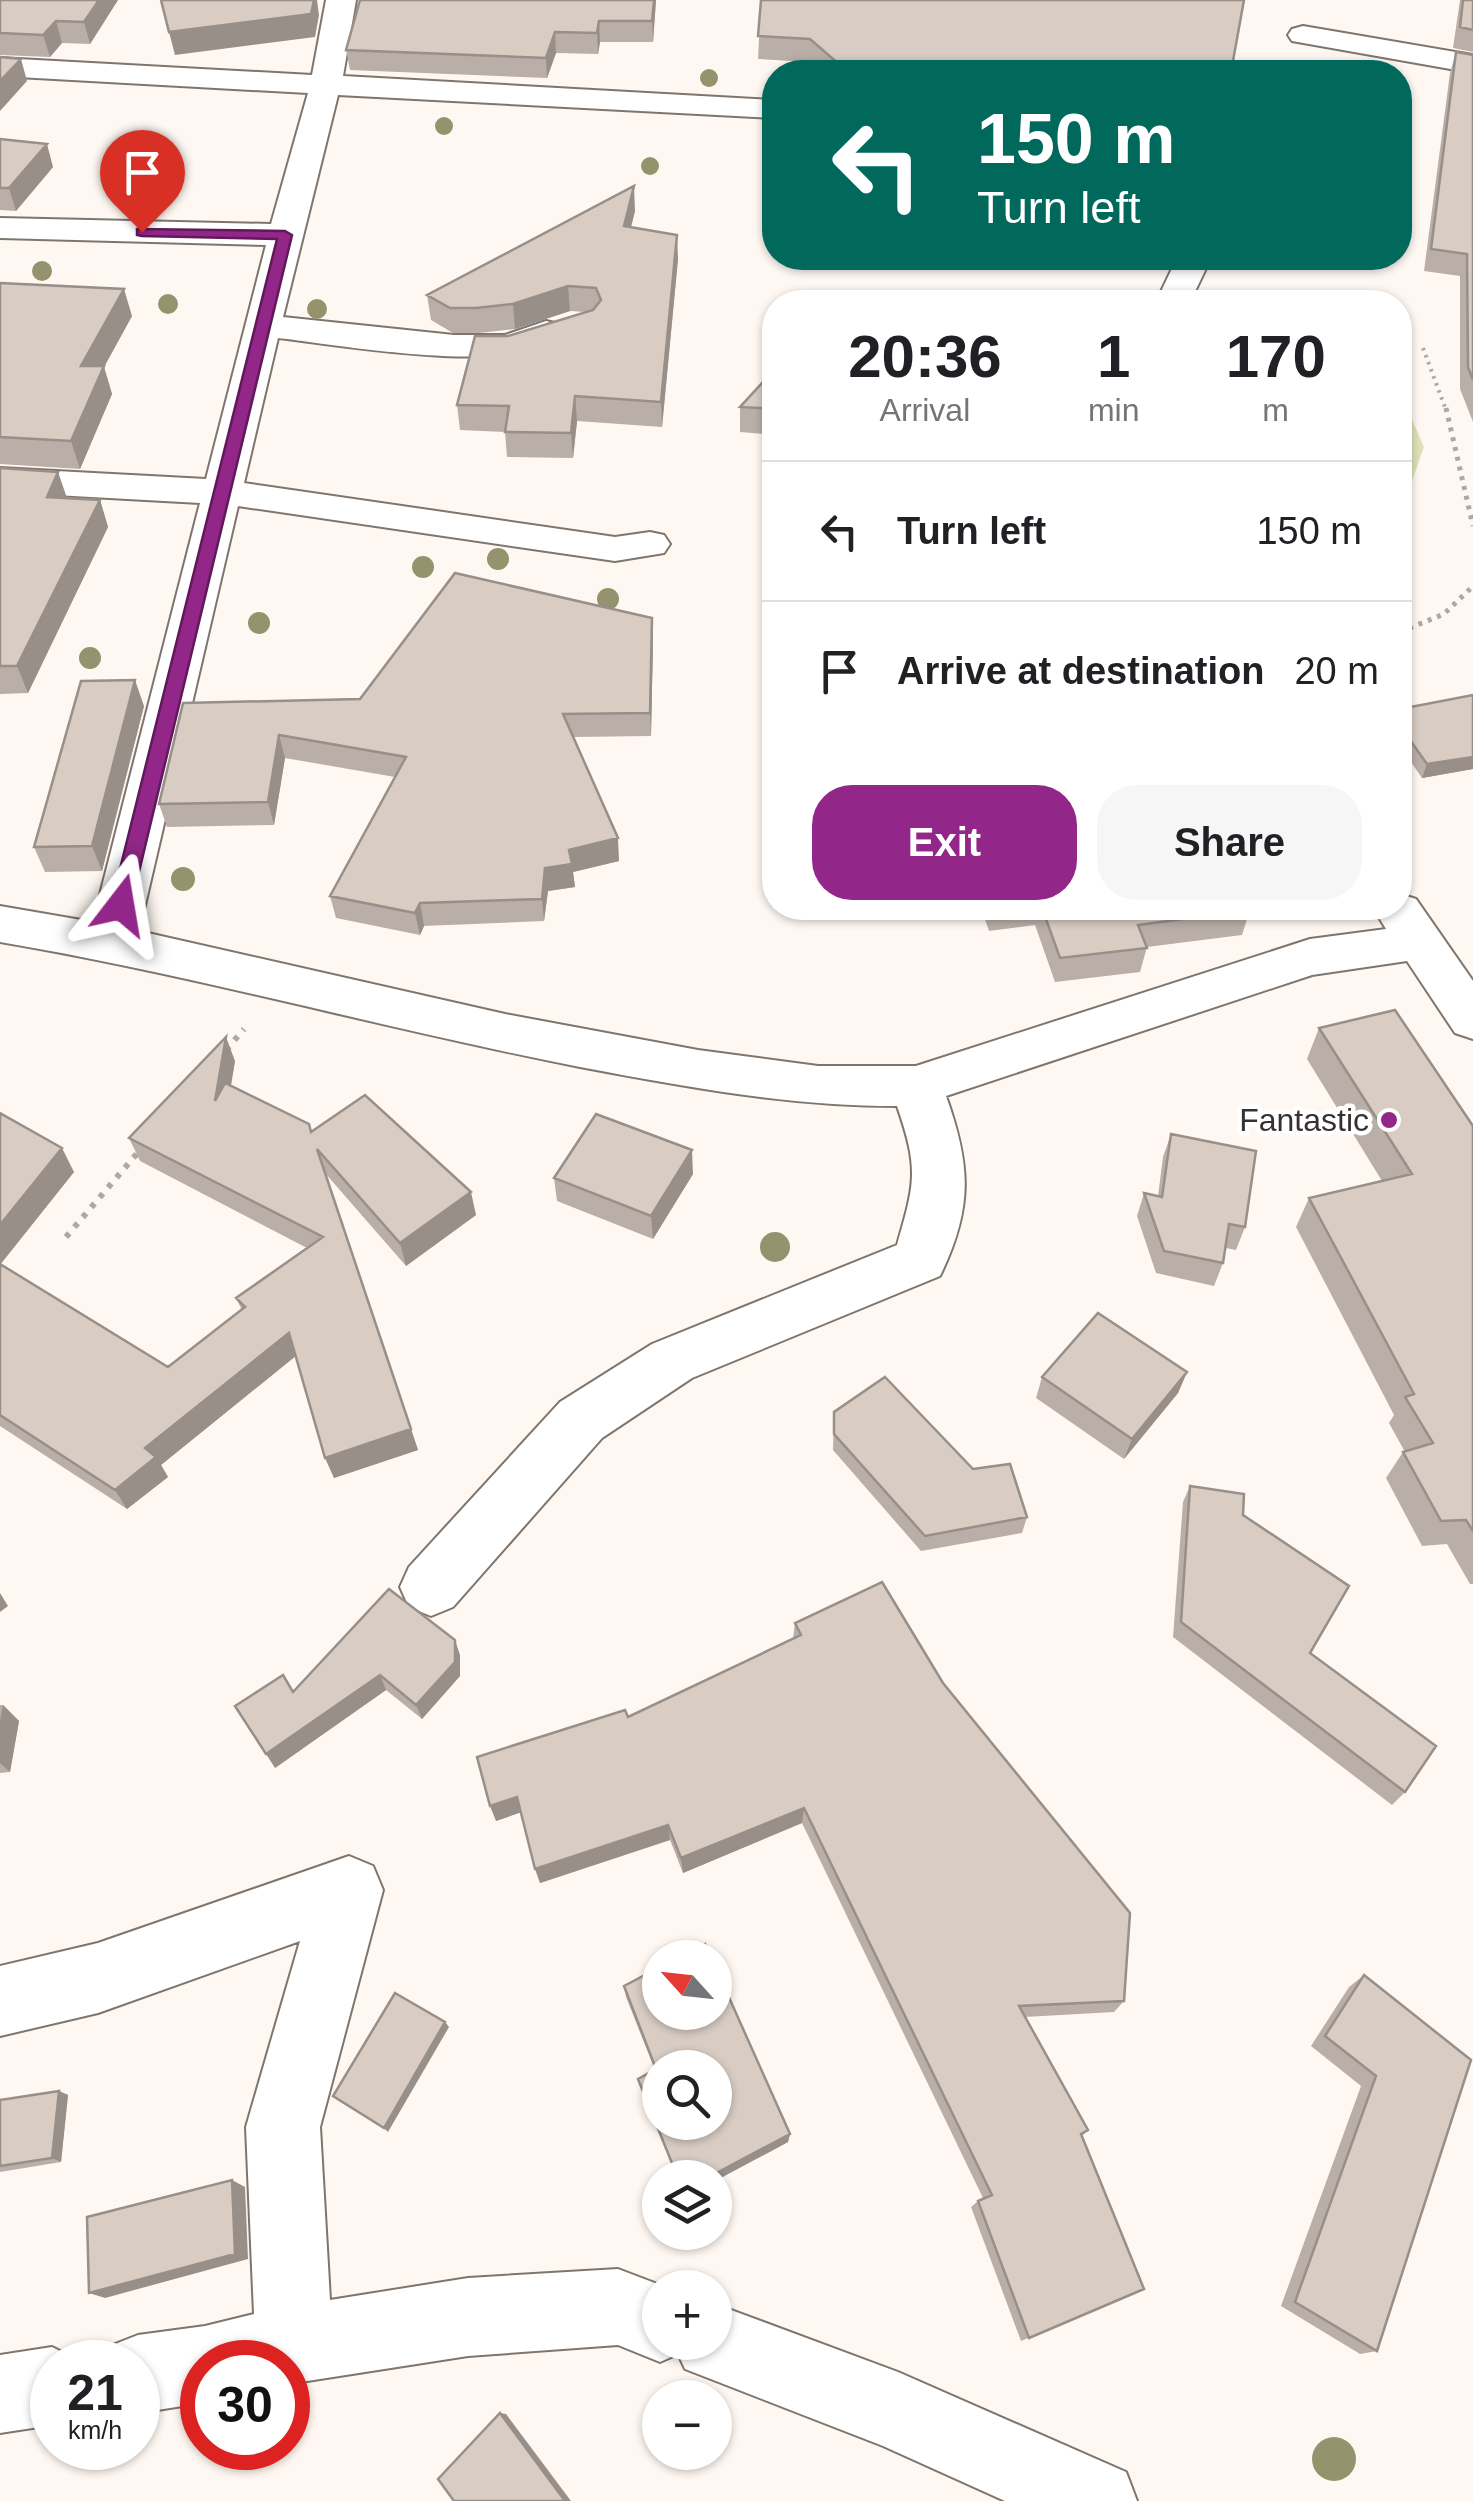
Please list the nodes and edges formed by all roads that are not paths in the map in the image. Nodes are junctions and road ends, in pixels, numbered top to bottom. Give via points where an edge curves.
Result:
1 (341, 0) edge
2 (1304, 35) dead end
3 (1473, 64) edge
4 (0, 66) edge
5 (326, 83) junction
6 (762, 108) edge
7 (0, 228) edge
8 (285, 235) junction
9 (581, 322) edge
10 (262, 325) junction
11 (0, 480) edge
12 (221, 492) junction
13 (650, 544) dead end
14 (0, 924) edge
15 (1408, 925) edge
16 (112, 943) junction
17 (1473, 1020) edge
18 (916, 1086) junction
19 (431, 1588) dead end
20 (0, 2001) edge
21 (642, 2316) edge
22 (294, 2340) edge
23 (310, 2342) edge
24 (732, 2350) edge
25 (30, 2389) edge
26 (0, 2394) edge
27 (1097, 2501) edge

1 - 5 street
2 - 3 street
4 - 5 street
5 - 6 street
5 - 8 street
7 - 8 street
8 - 10 street
9 - 10 street via 510,346
10 - 12 street
11 - 12 street
12 - 13 street via 615,549
12 - 16 street
14 - 16 street
15 - 17 street
15 - 18 street
16 - 18 street via 698,1070 818,1086
18 - 19 street via 936,1143 941,1186 920,1260 672,1360 581,1420
20 - 22 street via 98,1978 348,1890 282,2127
21 - 23 street via 618,2307 468,2318
24 - 27 street via 898,2412
25 - 26 street

